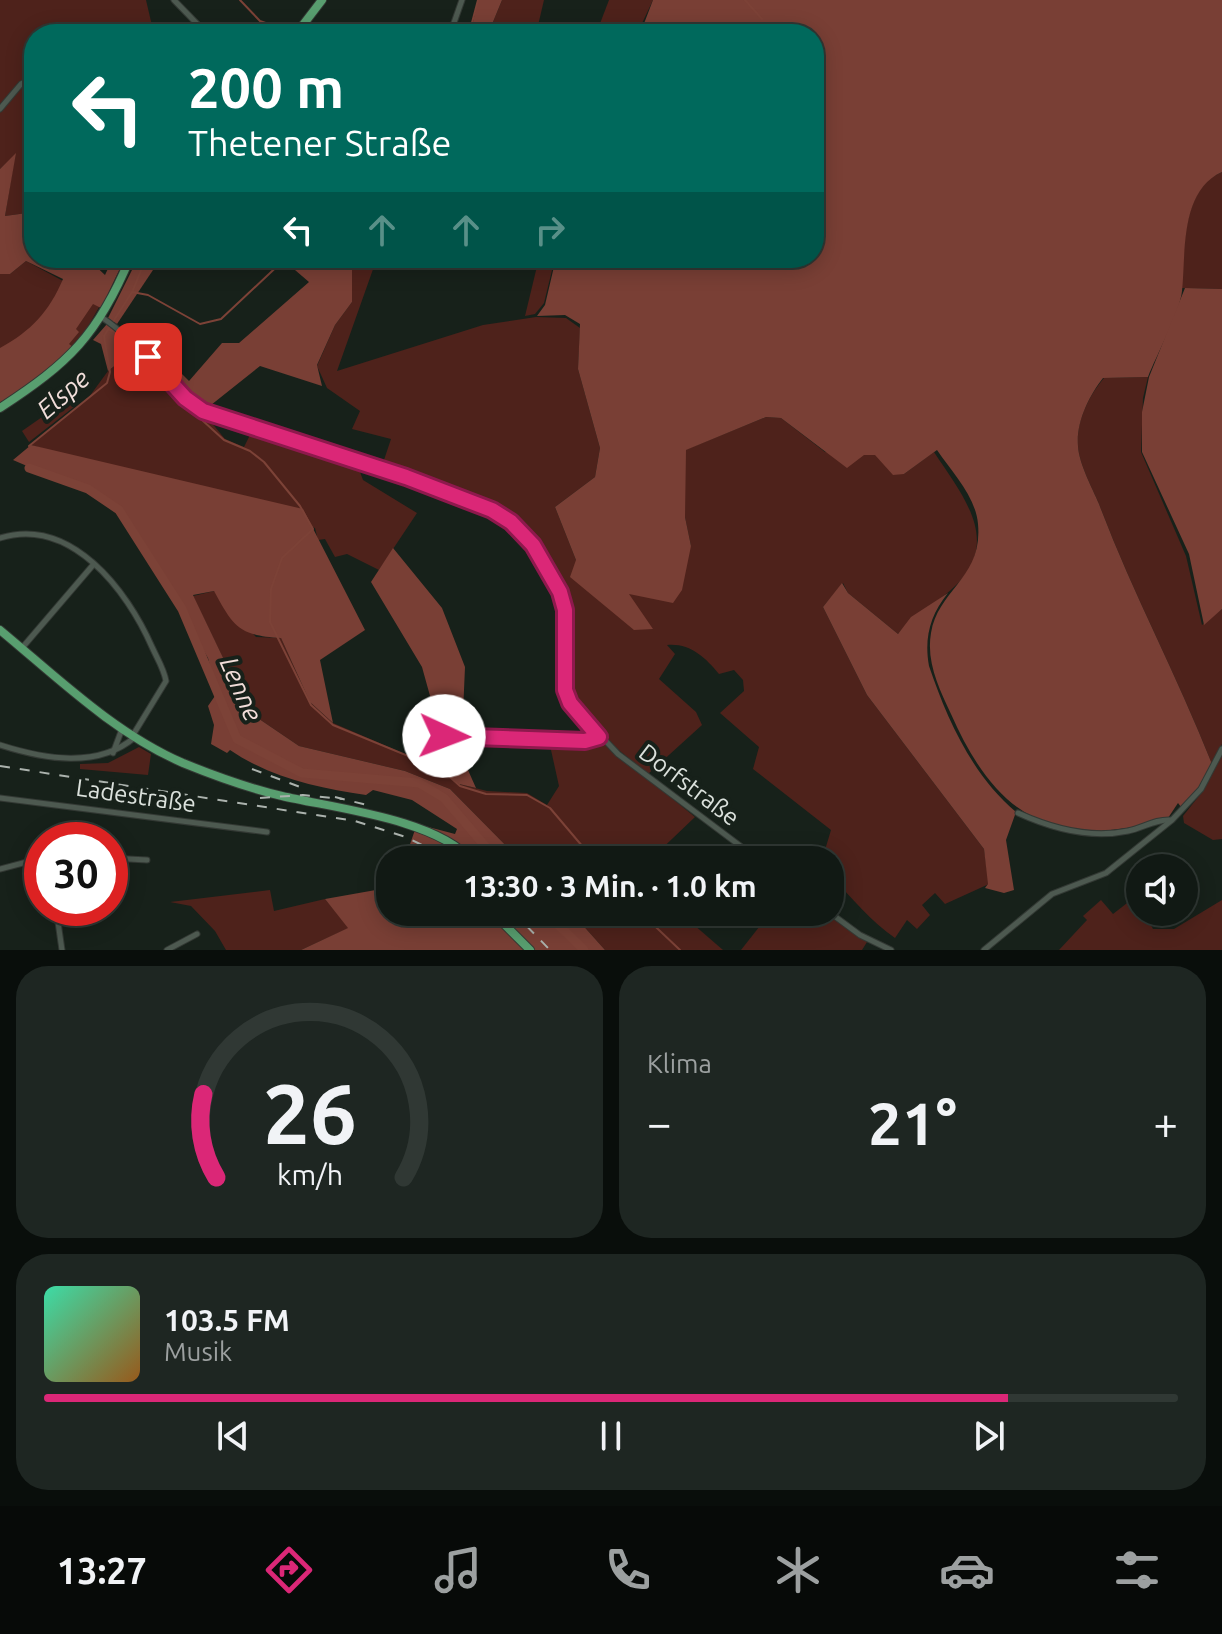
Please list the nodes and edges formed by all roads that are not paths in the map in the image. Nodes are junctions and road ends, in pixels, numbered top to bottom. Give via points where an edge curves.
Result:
1 (174, 0) edge
2 (322, 0) edge
3 (462, 0) edge
4 (197, 24) edge
5 (304, 24) edge
6 (454, 24) edge
7 (24, 82) edge
8 (0, 109) edge
9 (126, 268) edge
10 (104, 319) junction
11 (0, 408) edge
12 (0, 538) edge
13 (93, 565) junction
14 (0, 630) edge
15 (22, 648) junction
16 (122, 729) junction
17 (440, 735) dead end
18 (134, 736) junction
19 (599, 737) junction
20 (0, 745) edge
21 (1222, 749) edge
22 (113, 753) junction
23 (0, 798) edge
24 (1018, 813) dead end
25 (1172, 820) junction
26 (267, 832) dead end
27 (450, 846) edge
28 (741, 846) edge
29 (128, 859) edge
30 (147, 860) dead end
31 (24, 863) edge
32 (0, 869) edge
33 (844, 923) edge
34 (59, 926) edge
35 (506, 926) edge
36 (197, 934) dead end
37 (62, 950) edge
38 (167, 950) edge
39 (530, 950) edge
40 (891, 950) edge
41 (984, 950) edge

1 - 4 street
2 - 5 main road
3 - 6 street
7 - 8 street
9 - 10 main road
10 - 11 main road via 66,362
10 - 19 street, Dorfstraße via 203,411 406,477 492,510 522,531 563,601 566,696
12 - 13 street via 45,534
13 - 15 street
13 - 18 street via 133,604 165,676 164,687
14 - 15 main road
15 - 16 main road
16 - 18 main road
16 - 22 street
17 - 19 street via 585,741
18 - 22 street
18 - 27 main road via 231,781 400,823
19 - 28 street, Dorfstraße
20 - 22 street via 76,758
21 - 25 street via 1201,789
23 - 26 street, Ladestraße
24 - 25 street via 1081,834 1130,831
25 - 41 street via 1106,873 1052,894
29 - 30 street
31 - 32 street
33 - 40 street
34 - 37 street
35 - 39 main road
36 - 38 street

